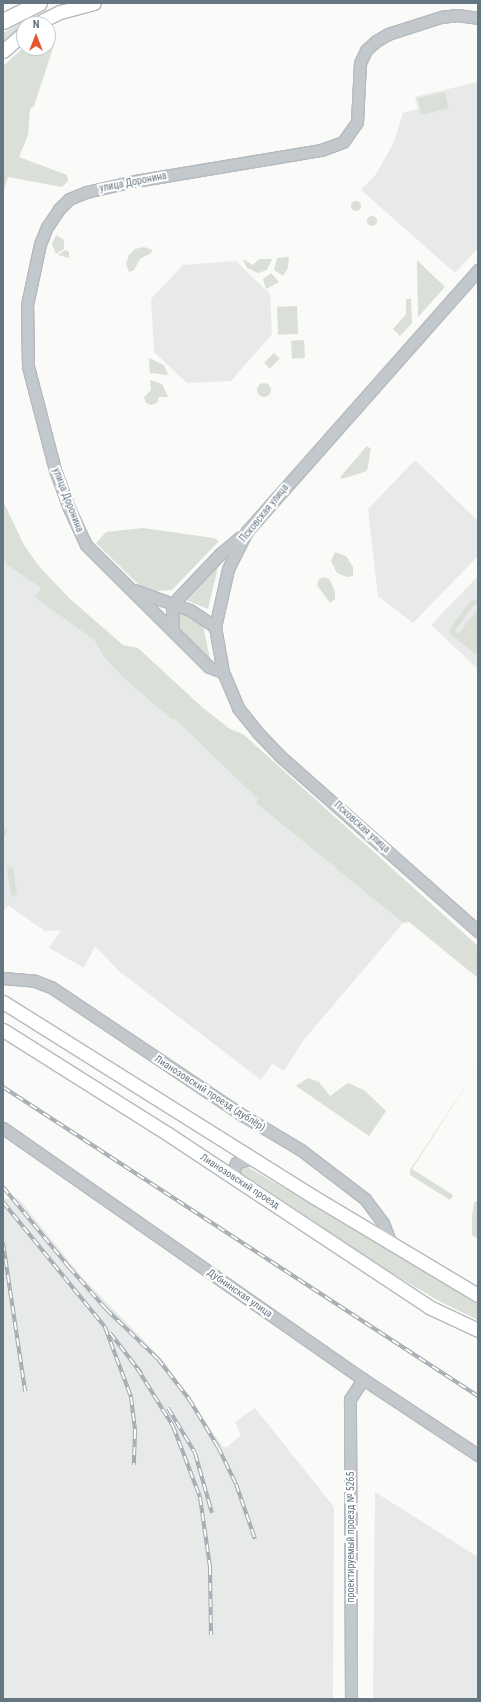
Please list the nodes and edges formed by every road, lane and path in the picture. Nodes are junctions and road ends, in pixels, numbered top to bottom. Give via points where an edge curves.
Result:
1 (39, 3) edge
2 (94, 3) edge
3 (52, 16) edge
4 (478, 18) edge
5 (3, 21) edge
6 (16, 40) edge
7 (3, 51) edge
8 (478, 270) edge
9 (247, 531) junction
10 (125, 585) junction
11 (184, 590) junction
12 (149, 596) junction
13 (174, 604) junction
14 (215, 628) junction
15 (173, 631) junction
16 (223, 672) junction
17 (478, 931) edge
18 (3, 978) edge
19 (3, 1002) edge
20 (3, 1030) edge
21 (3, 1128) edge
22 (257, 1161) junction
23 (238, 1180) junction
24 (391, 1244) junction
25 (478, 1295) edge
26 (478, 1330) edge
27 (363, 1379) junction
28 (478, 1455) edge
29 (351, 1699) edge

1 - 5 highway
2 - 3 main road
4 - 10 street, улица Доронина via 457,15 441,17 388,34 366,50 360,63 357,122 343,142 321,150 135,181 86,192 69,199 52,217 40,244 29,292 28,366 56,470 86,545
6 - 7 main road
8 - 9 street, Псковская улица
9 - 11 street
9 - 14 street, Псковская улица via 228,569
10 - 12 street
10 - 15 street
11 - 12 street via 164,596
11 - 13 street
12 - 13 street
13 - 14 street via 204,618
13 - 15 street via 171,620
14 - 16 street, Псковская улица
15 - 16 street via 209,667
16 - 17 street, Псковская улица via 238,708 280,756
18 - 24 street, Лианозовский проезд (дублёр) via 35,981 51,987 244,1116 301,1150 365,1199 383,1222
19 - 22 main road
20 - 23 main road, Лианозовский проезд
21 - 27 street, Дубнинская улица
22 - 23 street via 247,1159 236,1163 233,1172
22 - 24 main road
23 - 26 main road, Лианозовский проезд via 429,1307
24 - 25 main road
27 - 28 street, Дубнинская улица
27 - 29 street, проектируемый проезд № 5265 via 350,1399

